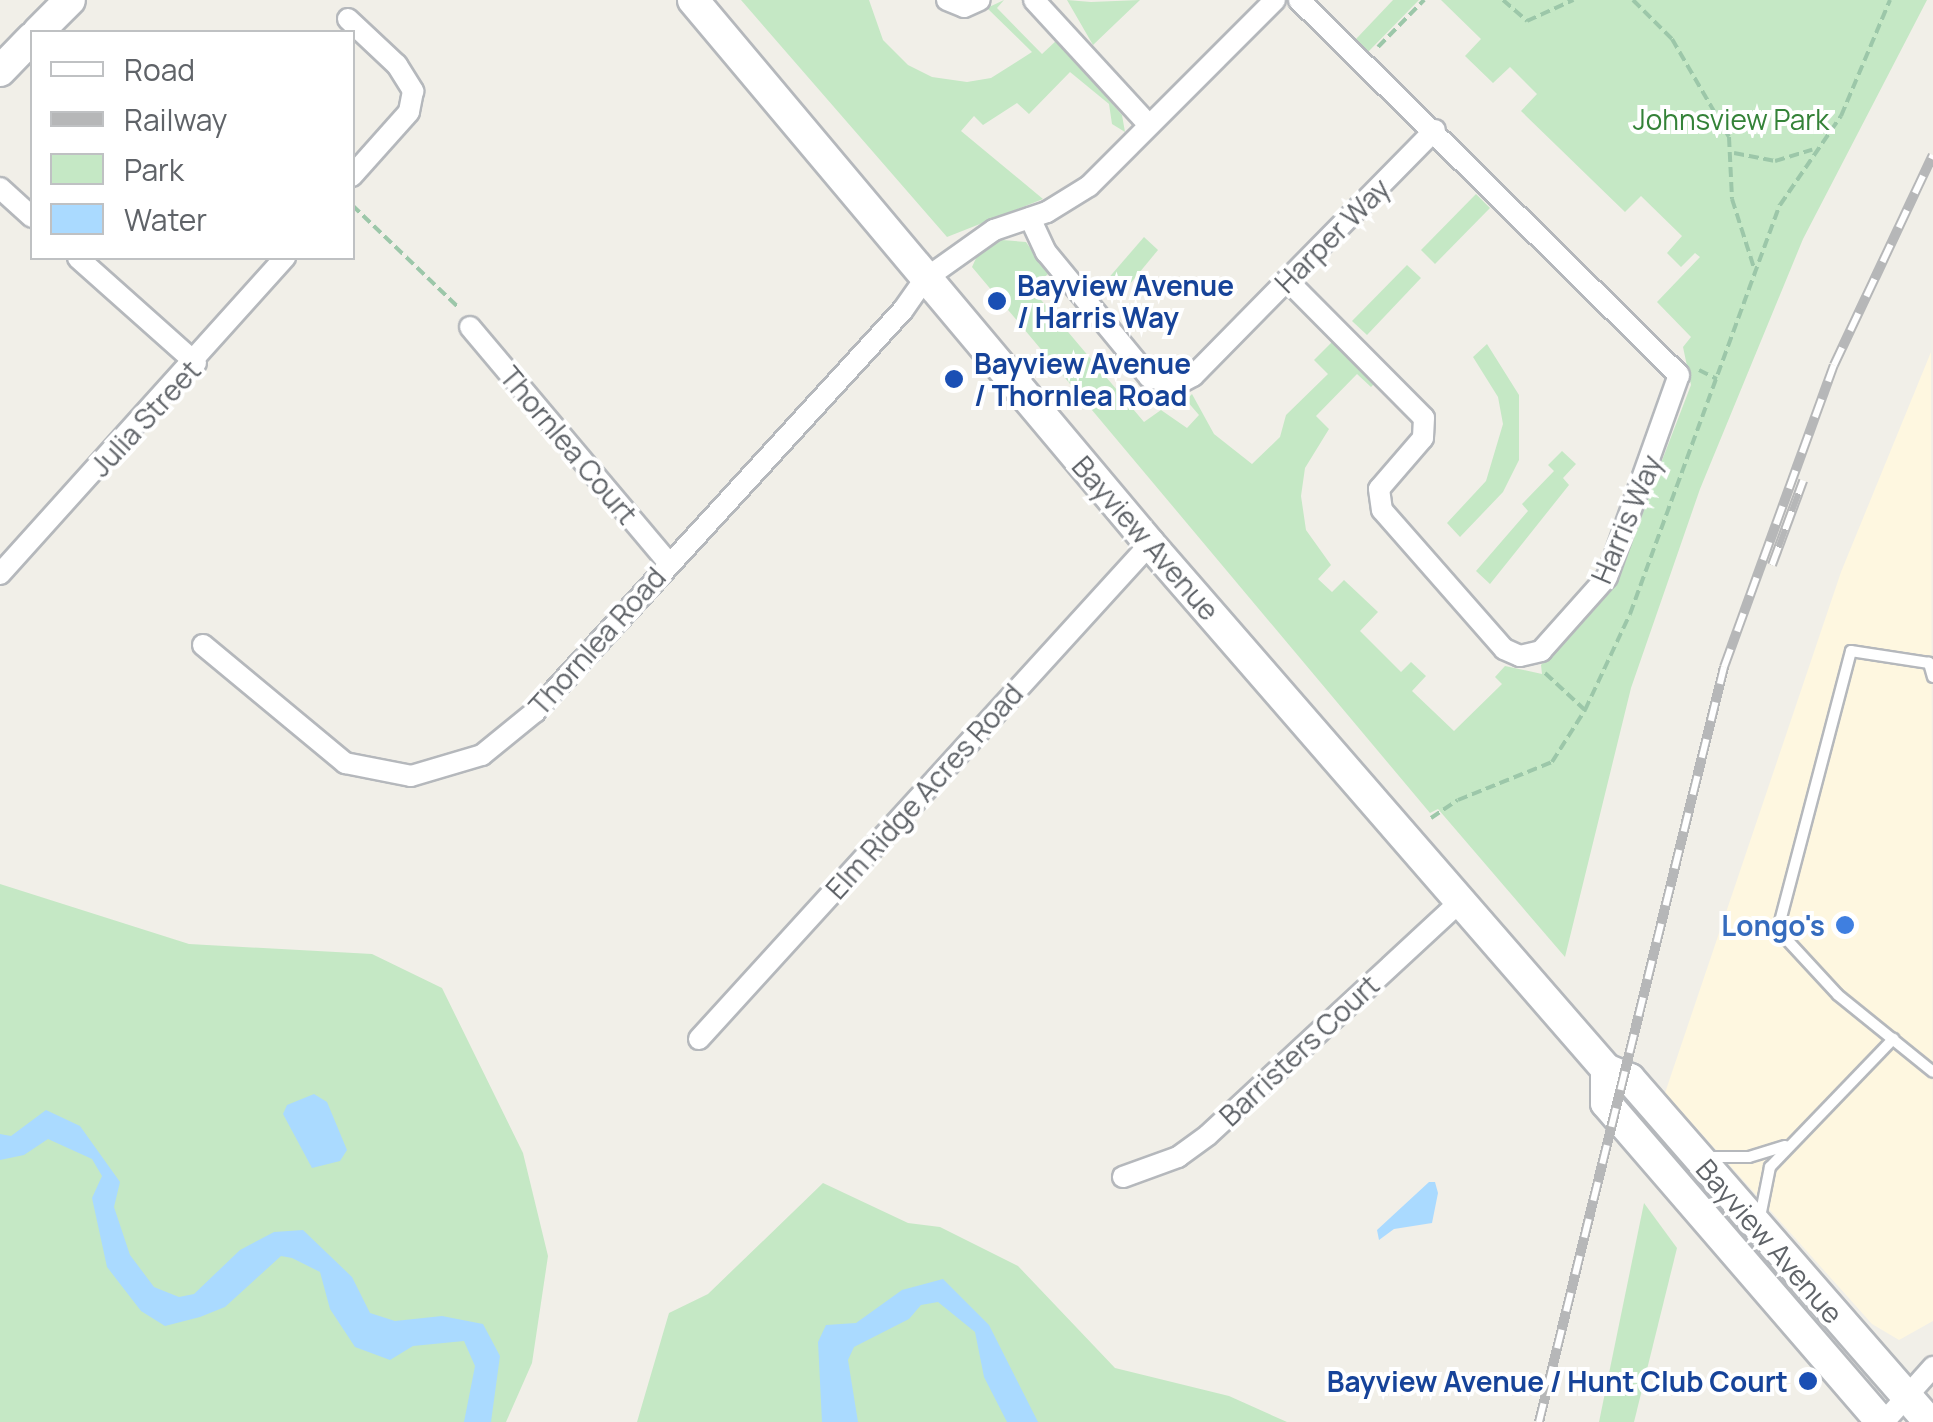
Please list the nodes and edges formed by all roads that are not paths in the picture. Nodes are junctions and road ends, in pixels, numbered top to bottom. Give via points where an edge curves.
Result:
1 (70, 0) edge
2 (694, 0) edge
3 (948, 0) edge
4 (980, 0) edge
5 (1034, 0) edge
6 (1276, 0) edge
7 (1300, 0) edge
8 (348, 19) dead end
9 (40, 30) edge
10 (30, 40) edge
11 (0, 71) edge
12 (1149, 125) junction
13 (1435, 130) junction
14 (355, 173) edge
15 (0, 188) edge
16 (30, 215) edge
17 (1030, 218) junction
18 (80, 260) edge
19 (282, 260) edge
20 (925, 279) junction
21 (1287, 280) junction
22 (470, 328) road end
23 (196, 363) junction
24 (1150, 544) junction
25 (668, 562) junction
26 (0, 574) edge
27 (203, 645) dead end
28 (1933, 677) edge
29 (1461, 901) junction
30 (699, 1039) dead end
31 (1893, 1039) junction
32 (1606, 1070) junction
33 (1933, 1072) edge
34 (1786, 1146) junction
35 (1694, 1154) junction
36 (1123, 1177) dead end
37 (1759, 1228) junction
38 (1933, 1367) edge
39 (1907, 1397) junction
40 (1883, 1422) edge
41 (1930, 1422) edge

1 - 9 main road
2 - 20 main road, Bayview Avenue
3 - 4 street via 964,7
5 - 12 street
6 - 12 street
7 - 13 street, Harris Way
8 - 14 street via 398,65 413,91 409,112
10 - 11 main road
12 - 17 street via 1082,192
13 - 21 street, Harper Way
13 - 21 street, Harris Way via 1679,375 1607,577 1544,648 1526,656 1509,652 1382,510 1382,483 1423,438 1424,418
15 - 16 street
17 - 20 street via 961,249
17 - 21 street, Harper Way via 1056,266 1160,384 1193,376
18 - 23 street
19 - 23 street, Julia Street
20 - 24 main road, Bayview Avenue
20 - 25 street, Thornlea Road
22 - 25 street, Thornlea Court
23 - 26 street, Julia Street
24 - 29 main road, Bayview Avenue
24 - 30 street, Elm Ridge Acres Road
25 - 27 street, Thornlea Road via 525,721 482,755 411,776 346,763
28 - 31 lane via 1929,664 1851,651 1778,930 1838,994
29 - 32 main road, Bayview Avenue
29 - 36 street, Barristers Court via 1208,1135 1178,1157
31 - 33 lane
31 - 34 lane
32 - 35 main road, Bayview Avenue via 1630,1079
32 - 40 main road, Bayview Avenue via 1606,1103
34 - 35 lane via 1723,1160
34 - 37 lane via 1770,1167
35 - 37 main road, Bayview Avenue
37 - 39 main road, Bayview Avenue
38 - 39 street
39 - 40 street
39 - 41 main road, Bayview Avenue

